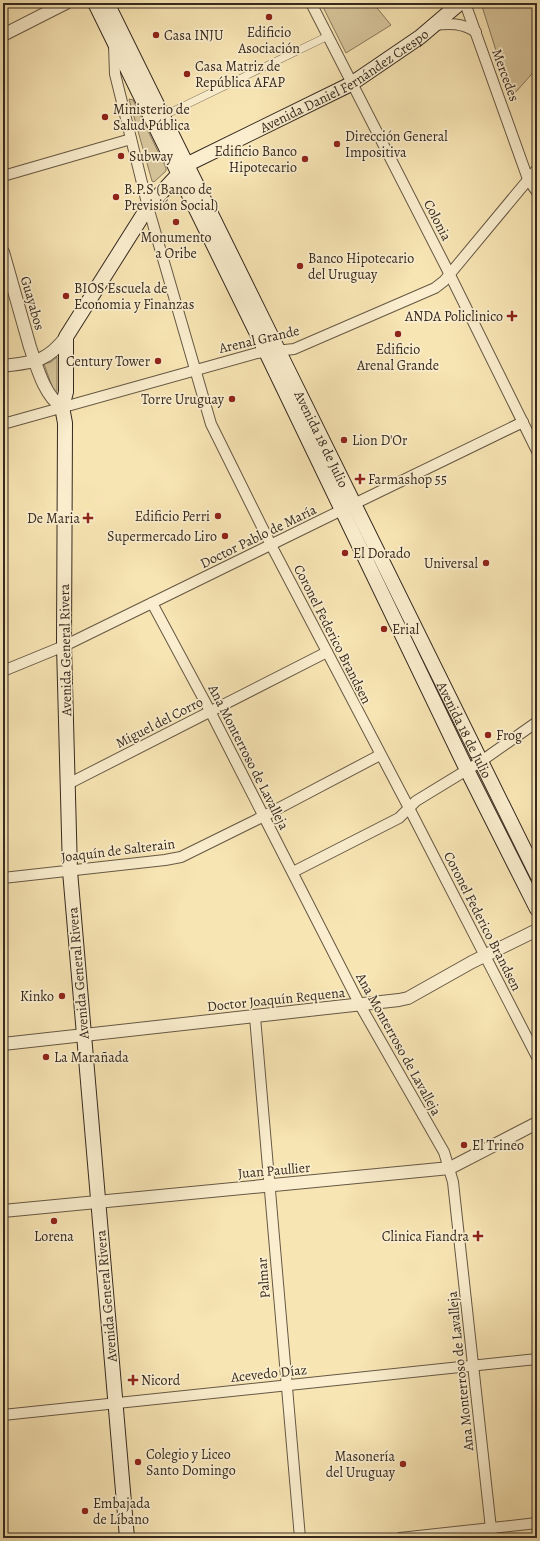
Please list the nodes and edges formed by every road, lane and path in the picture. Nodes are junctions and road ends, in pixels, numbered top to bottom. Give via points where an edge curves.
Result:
1 (66, 3) edge
2 (95, 3) edge
3 (107, 3) edge
4 (311, 3) edge
5 (460, 3) edge
6 (465, 3) edge
7 (434, 25) junction
8 (476, 32) junction
9 (3, 35) edge
10 (328, 36) junction
11 (114, 42) junction
12 (351, 84) junction
13 (163, 116) junction
14 (131, 139) junction
15 (183, 169) junction
16 (537, 170) edge
17 (3, 176) edge
18 (528, 179) junction
19 (537, 192) edge
20 (148, 206) junction
21 (3, 252) edge
22 (449, 273) junction
23 (66, 337) junction
24 (273, 352) junction
25 (35, 362) junction
26 (3, 366) edge
27 (195, 370) junction
28 (62, 407) junction
29 (523, 422) junction
30 (3, 424) edge
31 (537, 451) edge
32 (354, 504) junction
33 (341, 510) junction
34 (271, 545) junction
35 (152, 603) junction
36 (64, 646) junction
37 (327, 652) junction
38 (3, 671) edge
39 (210, 711) junction
40 (537, 722) edge
41 (380, 755) junction
42 (480, 762) junction
43 (467, 770) junction
44 (68, 784) junction
45 (409, 808) junction
46 (264, 816) junction
47 (70, 870) junction
48 (293, 872) junction
49 (537, 874) edge
50 (3, 878) edge
51 (537, 909) edge
52 (537, 930) edge
53 (484, 956) junction
54 (360, 1005) junction
55 (255, 1017) junction
56 (84, 1035) junction
57 (3, 1044) edge
58 (537, 1057) edge
59 (537, 1123) edge
60 (450, 1168) junction
61 (269, 1185) junction
62 (98, 1202) junction
63 (3, 1211) edge
64 (537, 1359) edge
65 (474, 1366) junction
66 (286, 1386) junction
67 (115, 1404) junction
68 (3, 1415) edge
69 (537, 1523) edge
70 (492, 1533) edge
71 (127, 1538) edge
72 (300, 1538) edge
73 (400, 1538) edge

1 - 9 street
2 - 11 main road, Avenida 18 de Julio
3 - 13 main road, Avenida 18 de Julio
4 - 10 street, Colonia
5 - 7 main road, Avenida Daniel Fernández Crespo
6 - 8 street, Mercedes
7 - 8 street, Avenida Daniel Fernández Crespo via 455,24
7 - 12 main road, Avenida Daniel Fernández Crespo
8 - 18 street, Mercedes
10 - 12 street, Colonia
10 - 13 street
11 - 14 street, Avenida 18 de Julio via 115,74
11 - 15 main road, Avenida 18 de Julio
12 - 15 main road, Avenida Daniel Fernández Crespo
12 - 22 street, Colonia
13 - 15 main road, Avenida 18 de Julio
14 - 17 street
14 - 20 street, Avenida 18 de Julio
15 - 20 main road
15 - 24 main road, Avenida 18 de Julio
16 - 18 street, Arenal Grande
18 - 19 street, Mercedes
18 - 22 street, Arenal Grande
20 - 23 main road
20 - 27 street, Coronel Federico Brandsen
21 - 25 street, Guayabos
22 - 24 street, Arenal Grande via 435,288 294,349
22 - 29 street, Colonia
23 - 25 street via 51,353
23 - 28 main road, Avenida General Rivera via 66,392
24 - 27 street, Arenal Grande via 257,353
24 - 32 main road, Avenida 18 de Julio
24 - 33 main road, Avenida 18 de Julio
25 - 26 street
25 - 28 street via 52,399
27 - 28 street, Arenal Grande
27 - 34 street, Coronel Federico Brandsen via 211,424
28 - 30 street, Arenal Grande
28 - 36 main road, Avenida General Rivera via 65,423
29 - 31 street, Colonia
29 - 32 street, Doctor Pablo de María
32 - 33 street, Doctor Pablo de María
32 - 42 main road, Avenida 18 de Julio
33 - 34 street, Doctor Pablo de María
33 - 43 main road, Avenida 18 de Julio
34 - 35 street, Doctor Pablo de María
34 - 37 street, Coronel Federico Brandsen
35 - 36 street, Doctor Pablo de María
35 - 39 street, Ana Monterroso de Lavalleja
36 - 38 street, Doctor Pablo de María
36 - 44 main road, Avenida General Rivera
37 - 39 street, Miguel del Corro
37 - 41 street, Coronel Federico Brandsen
39 - 44 street, Miguel del Corro
39 - 46 street, Ana Monterroso de Lavalleja
40 - 42 street
41 - 45 street, Coronel Federico Brandsen
41 - 46 street, Joaquín de Salterain
42 - 43 street
42 - 49 main road, Avenida 18 de Julio
43 - 45 street via 416,801
43 - 51 main road, Avenida 18 de Julio
44 - 47 main road, Avenida General Rivera
45 - 48 street via 399,818
45 - 53 street, Coronel Federico Brandsen
46 - 47 street, Joaquín de Salterain via 181,857
46 - 48 street, Ana Monterroso de Lavalleja
47 - 50 street, Joaquín de Salterain
47 - 56 main road, Avenida General Rivera
48 - 54 street, Ana Monterroso de Lavalleja
52 - 53 street, Doctor Joaquín Requena
53 - 54 street, Doctor Joaquín Requena via 408,998
53 - 58 street, Coronel Federico Brandsen
54 - 55 street, Doctor Joaquín Requena
54 - 60 street, Ana Monterroso de Lavalleja via 444,1152
55 - 56 street, Doctor Joaquín Requena
55 - 61 street, Palmar
56 - 57 street, Doctor Joaquín Requena
56 - 62 main road, Avenida General Rivera
59 - 60 street, Juan Paullier
60 - 61 street, Juan Paullier
60 - 65 street, Ana Monterroso de Lavalleja
61 - 62 street, Juan Paullier
61 - 66 street, Palmar
62 - 63 street, Juan Paullier
62 - 67 main road, Avenida General Rivera
64 - 65 street, Acevedo Díaz
65 - 66 street, Acevedo Díaz
65 - 70 street, Ana Monterroso de Lavalleja
66 - 67 street, Acevedo Díaz
66 - 72 street, Palmar
67 - 68 street, Acevedo Díaz
67 - 71 main road, Avenida General Rivera
69 - 70 street
70 - 73 street

